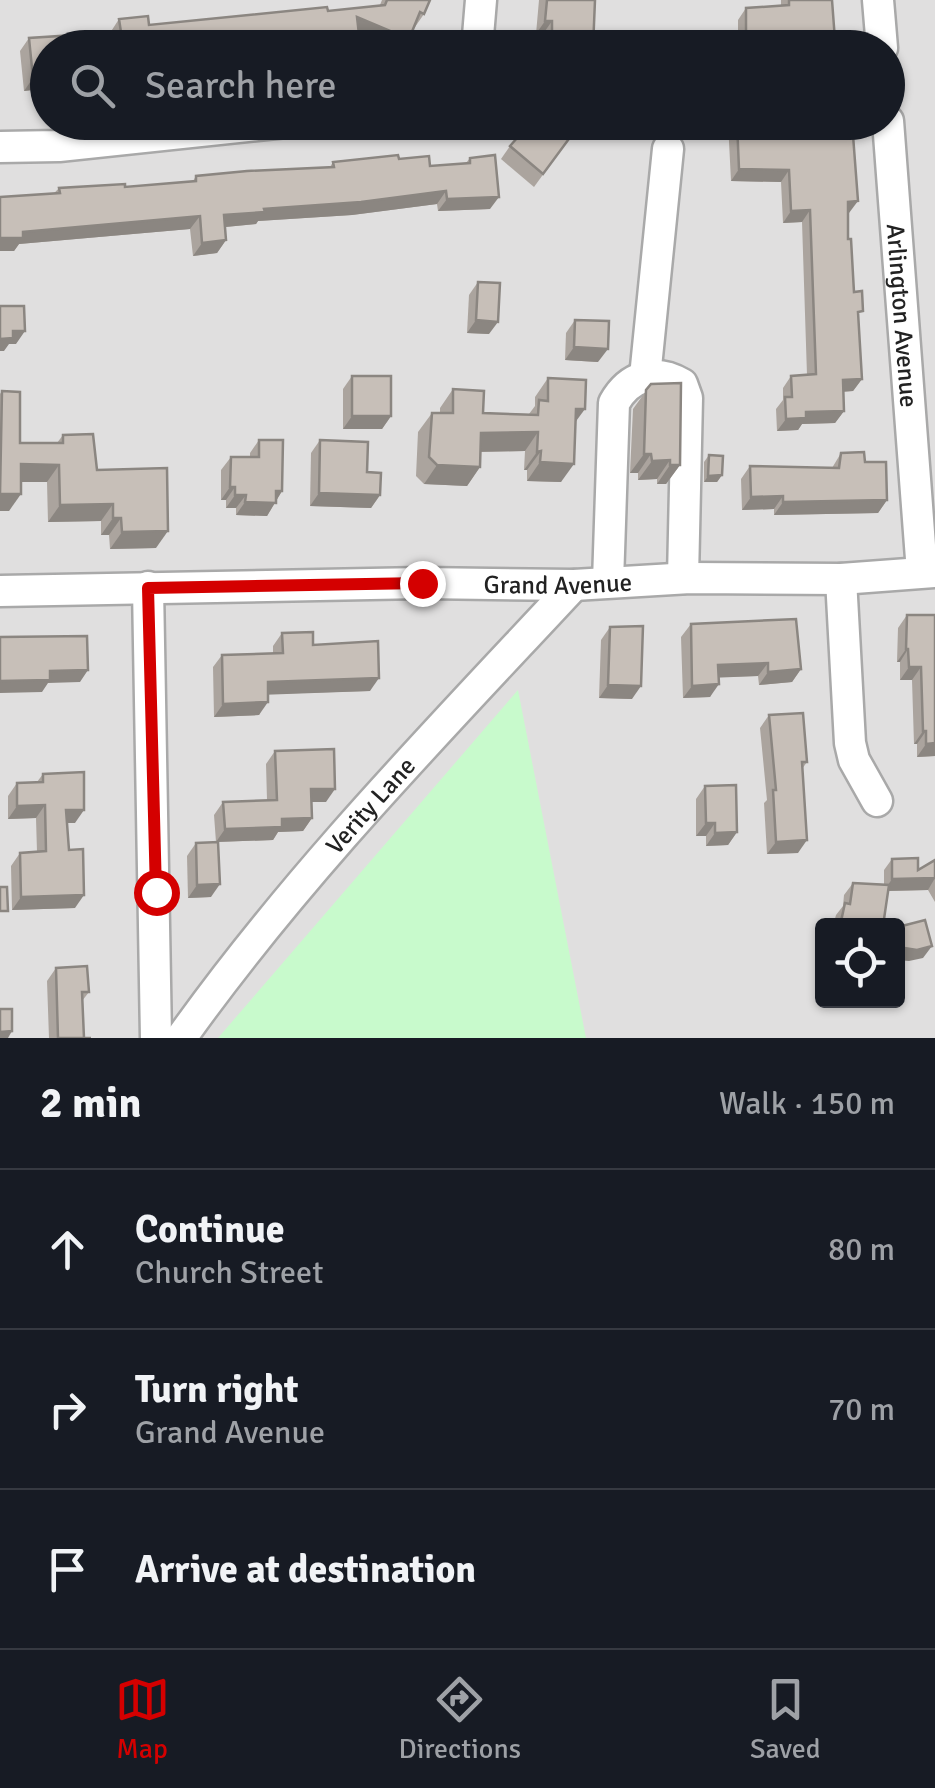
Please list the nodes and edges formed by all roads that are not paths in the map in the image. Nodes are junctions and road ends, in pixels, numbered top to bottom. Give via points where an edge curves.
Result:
1 (481, 0) edge
2 (878, 0) edge
3 (479, 30) edge
4 (880, 30) edge
5 (116, 140) edge
6 (890, 140) edge
7 (0, 147) edge
8 (668, 149) dead end
9 (645, 377) junction
10 (928, 572) edge
11 (683, 578) junction
12 (841, 578) junction
13 (608, 582) junction
14 (574, 584) junction
15 (148, 588) junction
16 (0, 591) edge
17 (877, 801) dead end
18 (156, 1038) edge
19 (181, 1038) edge

1 - 3 street
2 - 4 street
5 - 7 street
6 - 10 street, Arlington Avenue
8 - 9 street
9 - 11 street via 670,376 687,398
9 - 13 street via 623,386 614,403
10 - 12 street, Grand Avenue
11 - 12 street, Grand Avenue
11 - 13 street, Grand Avenue
12 - 17 street via 850,742
13 - 14 street, Grand Avenue
14 - 15 street, Grand Avenue
14 - 19 street, Verity Lane via 355,820
15 - 16 street, Grand Avenue
15 - 18 street

